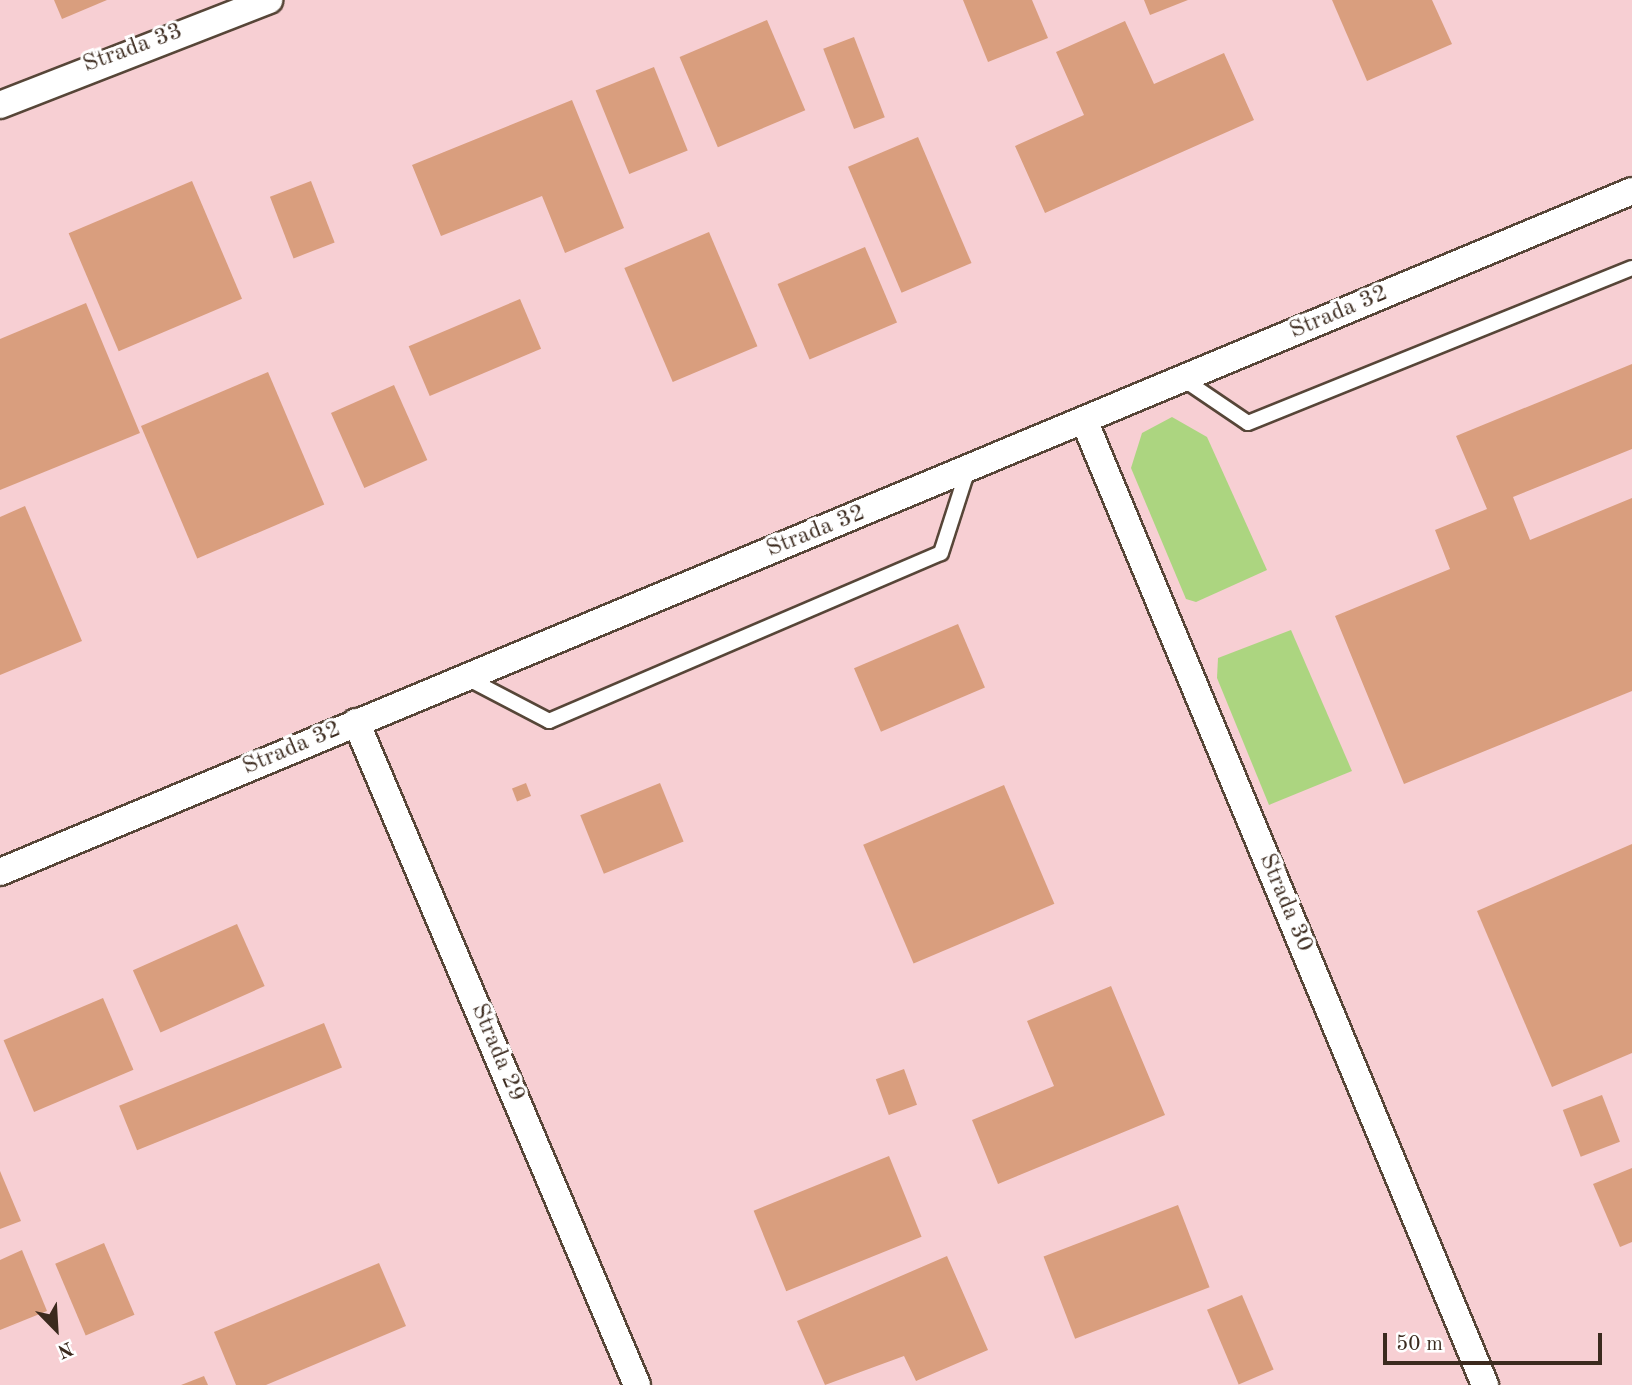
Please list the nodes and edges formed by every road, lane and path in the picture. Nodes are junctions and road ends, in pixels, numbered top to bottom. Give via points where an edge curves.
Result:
1 (269, 0) edge
2 (0, 104) edge
3 (1632, 191) edge
4 (1632, 268) edge
5 (1183, 379) junction
6 (1084, 420) junction
7 (968, 469) junction
8 (465, 677) junction
9 (356, 722) junction
10 (0, 872) edge
11 (637, 1385) edge
12 (1485, 1385) edge

1 - 2 street, Strada 33
3 - 5 street, Strada 32
4 - 5 lane via 1248,423
5 - 6 street, Strada 32
6 - 7 street, Strada 32
6 - 12 street, Strada 30
7 - 8 street, Strada 32
7 - 8 lane via 941,553 549,721
8 - 9 street, Strada 32
9 - 10 street, Strada 32
9 - 11 street, Strada 29

